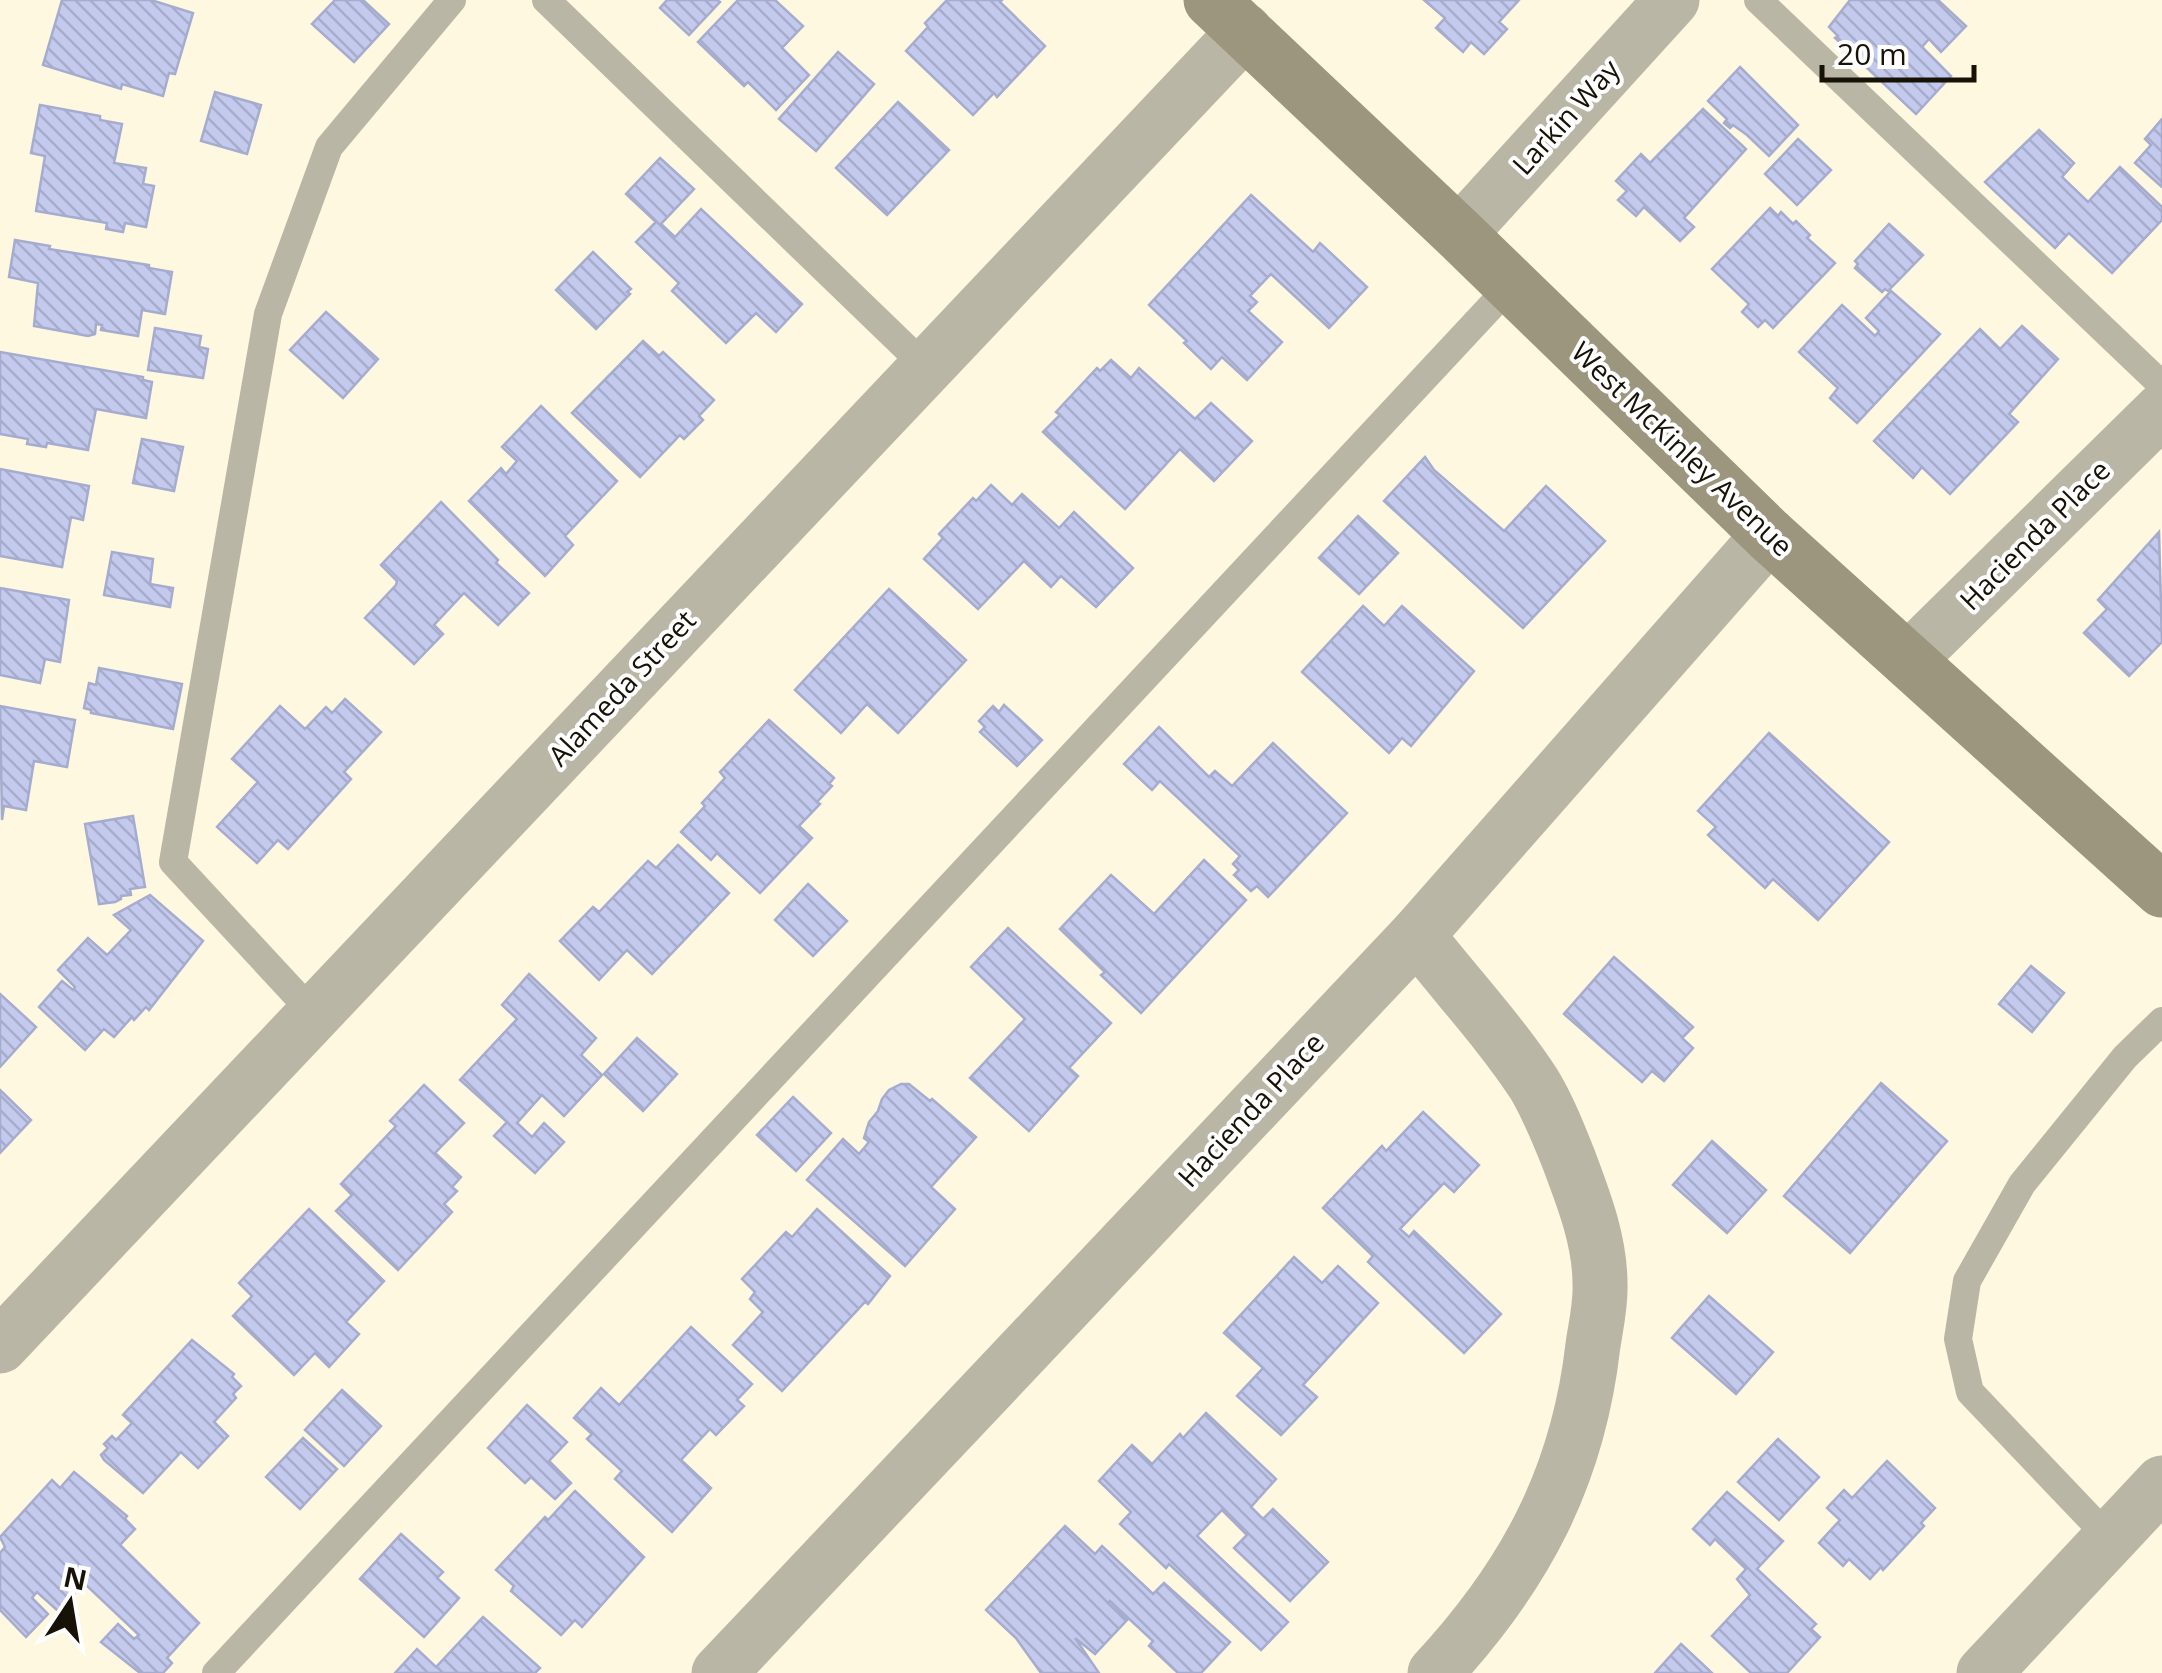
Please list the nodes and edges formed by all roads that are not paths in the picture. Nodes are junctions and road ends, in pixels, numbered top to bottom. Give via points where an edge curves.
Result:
1 (452, 0) edge
2 (546, 0) edge
3 (1672, 0) edge
4 (1758, 0) edge
5 (1228, 16) edge
6 (1459, 234) junction
7 (1512, 284) junction
8 (926, 367) junction
9 (2162, 384) edge
10 (2162, 410) edge
11 (1769, 535) junction
12 (1908, 660) junction
13 (2162, 890) edge
14 (1417, 934) junction
15 (314, 1014) junction
16 (2162, 1021) edge
17 (0, 1346) edge
18 (2144, 1513) edge
19 (216, 1673) edge
20 (719, 1673) edge
21 (1435, 1673) edge
22 (1984, 1673) edge

1 - 15 lane via 328,147 268,314 173,862
2 - 8 lane
3 - 6 street, Larkin Way
4 - 9 lane
5 - 6 main road, West McKinley Avenue
5 - 8 street, Alameda Street
6 - 7 main road, West McKinley Avenue
7 - 11 main road, West McKinley Avenue
7 - 19 lane
8 - 15 street, Alameda Street
10 - 12 street, Hacienda Place
11 - 12 main road, West McKinley Avenue
11 - 14 street, Hacienda Place
12 - 13 main road, West McKinley Avenue
14 - 20 street, Hacienda Place
14 - 21 street via 1534,1085 1590,1216 1600,1284 1591,1366 1563,1481 1480,1624
15 - 17 street, Alameda Street
16 - 18 lane via 2022,1184 1966,1281 1958,1339 1970,1392
18 - 22 street

